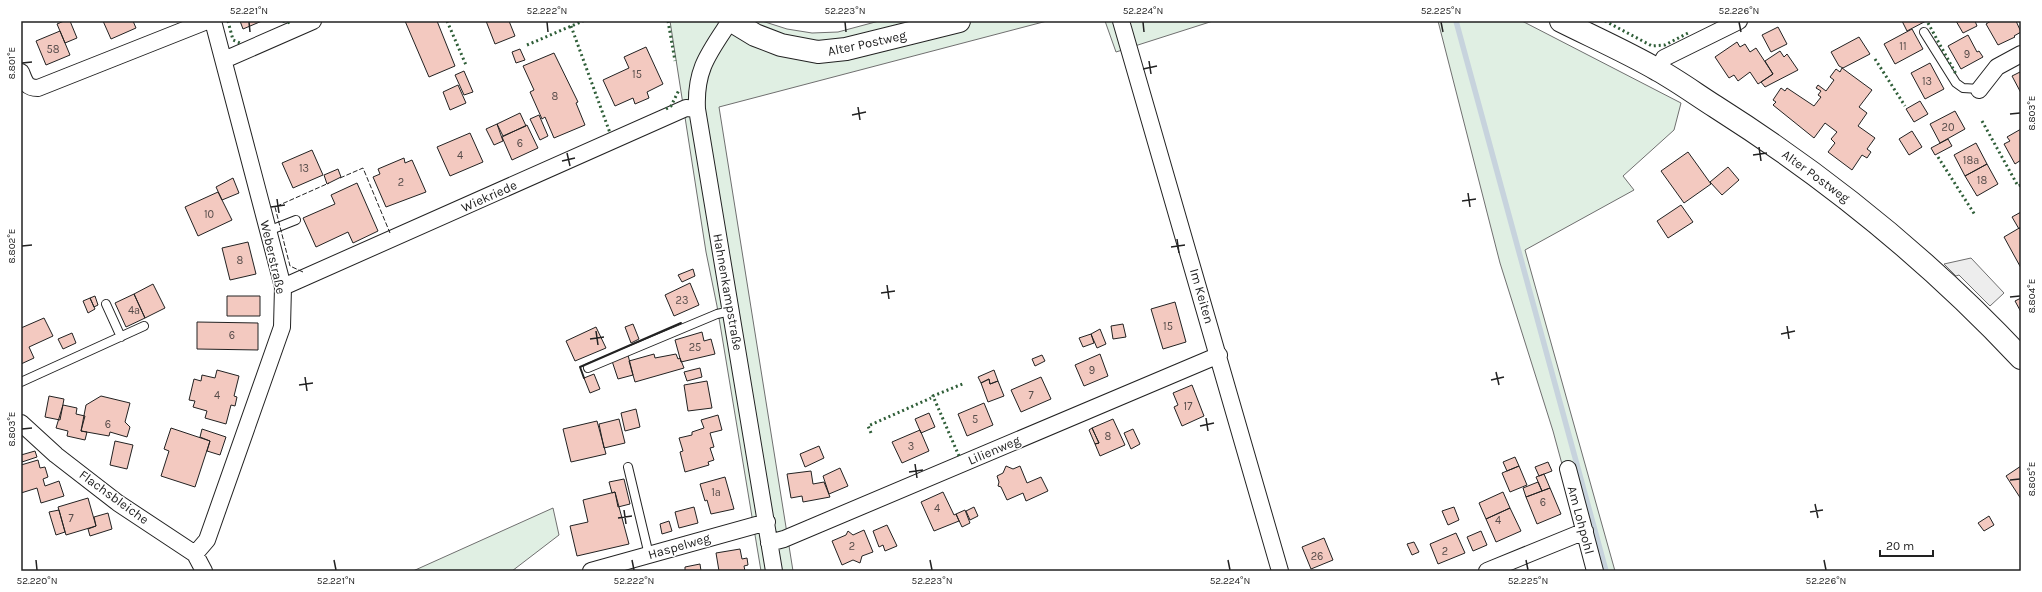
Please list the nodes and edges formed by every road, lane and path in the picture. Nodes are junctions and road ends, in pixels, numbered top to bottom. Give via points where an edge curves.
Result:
1 (207, 21) edge
2 (213, 21) edge
3 (313, 21) edge
4 (731, 21) edge
5 (958, 21) edge
6 (1121, 21) edge
7 (1561, 21) edge
8 (1739, 21) edge
9 (1924, 32) dead end
10 (2021, 54) edge
11 (224, 60) junction
12 (1658, 70) junction
13 (21, 72) edge
14 (1979, 90) joint
15 (696, 109) junction
16 (296, 220) dead end
17 (268, 231) junction
18 (283, 287) junction
19 (106, 304) dead end
20 (730, 311) junction
21 (144, 326) dead end
22 (122, 336) junction
23 (1219, 355) junction
24 (2021, 358) edge
25 (588, 368) dead end
26 (21, 382) edge
27 (21, 423) edge
28 (628, 467) dead end
29 (1568, 469) dead end
30 (767, 522) junction
31 (1584, 531) junction
32 (769, 543) junction
33 (195, 554) junction
34 (649, 555) junction
35 (204, 571) edge
36 (591, 571) edge
37 (774, 571) edge
38 (1280, 571) edge
39 (1487, 571) edge
40 (1595, 571) edge

1 - 13 street via 38,88 31,88 26,84
2 - 11 street, Weberstraße
3 - 11 street
4 - 5 street, Alter Postweg via 755,35 781,45 818,52 846,49
4 - 15 street, Hahnenkampstraße via 705,58 696,90
6 - 23 street, Im Keiten
7 - 12 street, Alter Postweg
8 - 12 street via 1664,58
9 - 14 lane via 1956,83 1963,88
10 - 14 street via 1996,67
11 - 17 street, Weberstraße
12 - 24 street, Alter Postweg via 1753,130 1847,198 1936,273 1987,321
15 - 18 street, Wiekriede via 686,108
15 - 20 street, Hahnenkampstraße
16 - 17 lane
17 - 18 street, Weberstraße
18 - 33 street, Weberstraße via 282,327 206,540
19 - 22 lane
20 - 25 lane via 717,314
20 - 30 street, Hahnenkampstraße
21 - 22 lane
22 - 26 lane
23 - 32 street, Lilienweg via 784,539
23 - 38 street, Im Keiten
27 - 33 street, Flachsbleiche via 118,502
28 - 34 lane
29 - 31 street, Am Lohpohl
30 - 32 street, Hahnenkampstraße
30 - 34 street, Haspelweg
31 - 39 street
31 - 40 street, Am Lohpohl
32 - 37 street, Hahnenkampstraße
33 - 35 street, Flachsbleiche
34 - 36 street, Haspelweg

